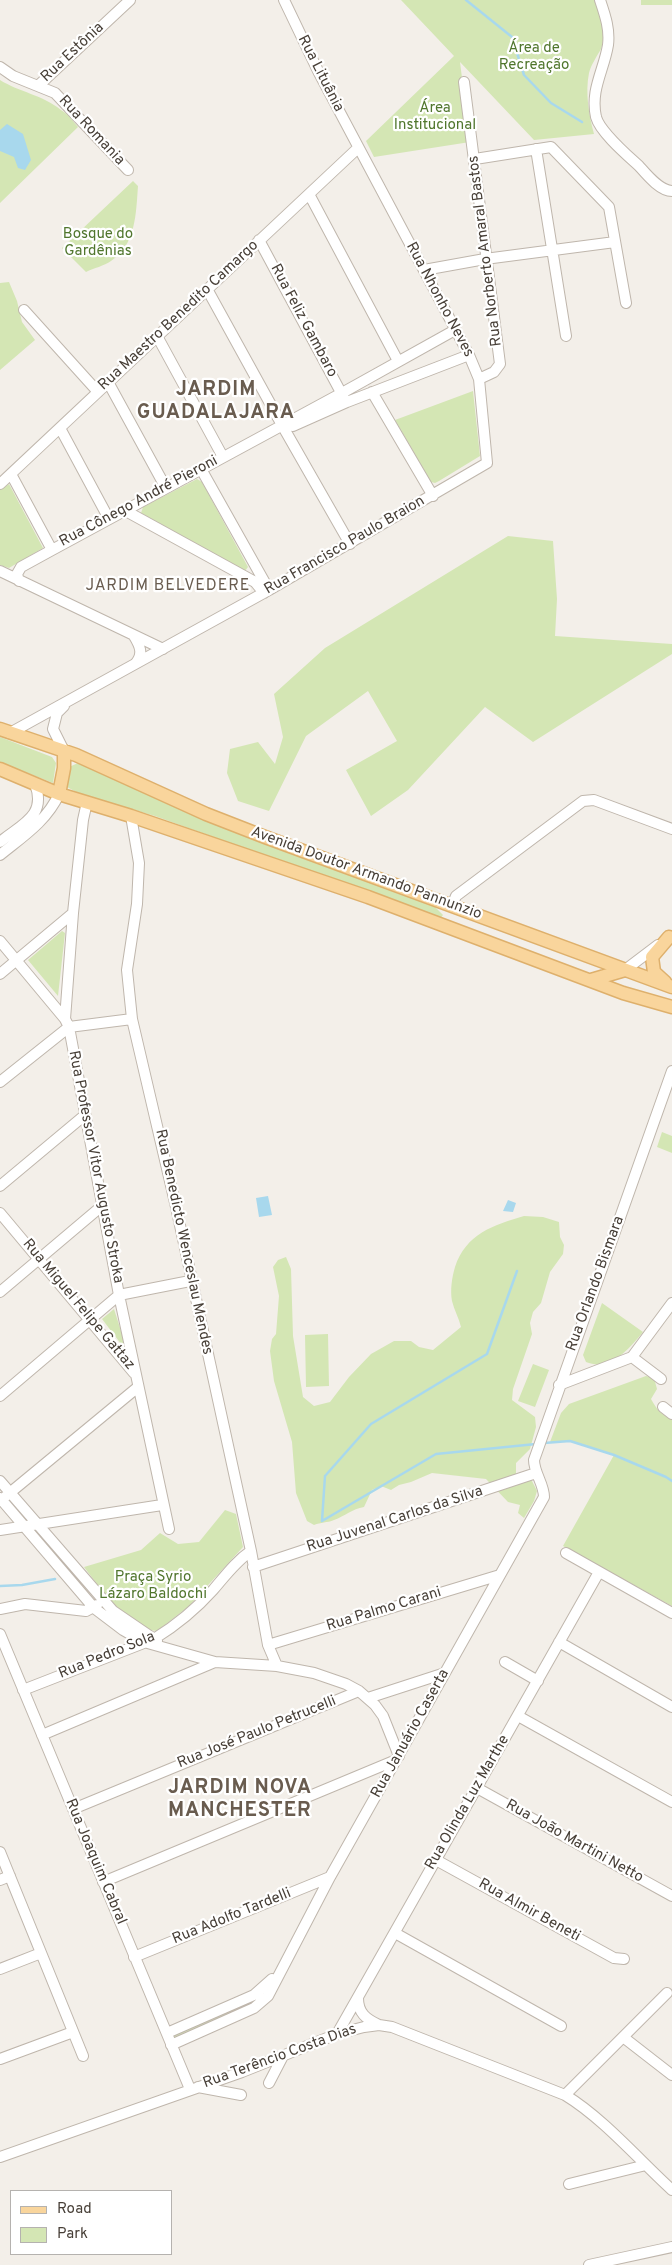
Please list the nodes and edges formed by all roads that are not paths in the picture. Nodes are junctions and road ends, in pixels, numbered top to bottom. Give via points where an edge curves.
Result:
1 (130, 0) edge
2 (284, 0) edge
3 (600, 0) edge
4 (0, 67) edge
5 (464, 82) dead end
6 (38, 85) junction
7 (358, 148) junction
8 (536, 149) junction
9 (475, 159) junction
10 (128, 170) dead end
11 (672, 191) edge
12 (309, 194) junction
13 (259, 240) junction
14 (615, 242) junction
15 (551, 250) junction
16 (485, 259) junction
17 (424, 270) junction
18 (207, 289) junction
19 (626, 303) dead end
20 (24, 310) dead end
21 (455, 330) junction
22 (157, 336) junction
23 (566, 336) dead end
24 (469, 355) junction
25 (398, 361) junction
26 (479, 379) junction
27 (108, 382) junction
28 (98, 392) junction
29 (372, 392) junction
30 (345, 398) junction
31 (60, 428) junction
32 (283, 428) junction
33 (223, 457) junction
34 (487, 463) joint
35 (201, 469) junction
36 (11, 474) junction
37 (0, 484) edge
38 (166, 488) junction
39 (433, 496) junction
40 (124, 510) junction
41 (109, 519) junction
42 (350, 544) junction
43 (52, 550) junction
44 (0, 572) edge
45 (19, 581) junction
46 (266, 592) junction
47 (134, 636) junction
48 (163, 649) junction
49 (132, 667) junction
50 (71, 700) junction
51 (5, 731) edge
52 (64, 751) junction
53 (0, 769) edge
54 (35, 784) junction
55 (59, 794) junction
56 (87, 802) junction
57 (131, 816) junction
58 (672, 829) edge
59 (0, 842) edge
60 (0, 855) edge
61 (452, 906) junction
62 (73, 913) junction
63 (448, 927) junction
64 (671, 936) edge
65 (0, 941) edge
66 (16, 960) junction
67 (625, 970) junction
68 (0, 974) edge
69 (591, 980) junction
70 (670, 986) edge
71 (672, 1007) edge
72 (132, 1019) junction
73 (67, 1023) junction
74 (672, 1071) edge
75 (0, 1082) edge
76 (85, 1115) junction
77 (0, 1186) edge
78 (103, 1205) junction
79 (0, 1212) edge
80 (39, 1259) junction
81 (190, 1281) junction
82 (0, 1292) edge
83 (119, 1295) junction
84 (672, 1303) edge
85 (90, 1321) junction
86 (632, 1357) junction
87 (567, 1363) junction
88 (136, 1376) junction
89 (582, 1377) junction
90 (661, 1379) dead end
91 (559, 1385) junction
92 (138, 1387) junction
93 (0, 1396) edge
94 (536, 1473) junction
95 (0, 1480) edge
96 (10, 1493) junction
97 (544, 1497) joint
98 (1, 1500) edge
99 (162, 1504) junction
100 (37, 1524) junction
101 (24, 1526) junction
102 (169, 1529) dead end
103 (0, 1530) edge
104 (251, 1551) junction
105 (566, 1553) dead end
106 (253, 1567) junction
107 (600, 1572) junction
108 (500, 1575) junction
109 (102, 1600) junction
110 (94, 1608) junction
111 (0, 1609) edge
112 (672, 1613) edge
113 (0, 1634) edge
114 (149, 1641) junction
115 (560, 1642) junction
116 (268, 1645) junction
117 (215, 1662) junction
118 (505, 1662) dead end
119 (277, 1666) junction
120 (445, 1673) junction
121 (538, 1680) junction
122 (23, 1690) junction
123 (358, 1691) junction
124 (368, 1698) junction
125 (672, 1707) edge
126 (518, 1716) junction
127 (42, 1735) junction
128 (398, 1758) junction
129 (477, 1788) junction
130 (672, 1802) edge
131 (73, 1809) junction
132 (0, 1852) edge
133 (436, 1860) junction
134 (330, 1877) junction
135 (5, 1878) edge
136 (103, 1882) junction
137 (672, 1896) edge
138 (394, 1933) junction
139 (41, 1953) junction
140 (134, 1957) junction
141 (624, 1959) dead end
142 (0, 1969) edge
143 (280, 1971) junction
144 (667, 1993) dead end
145 (358, 1998) junction
146 (378, 2025) junction
147 (561, 2026) dead end
148 (73, 2032) junction
149 (167, 2033) junction
150 (337, 2034) junction
151 (623, 2037) junction
152 (171, 2045) junction
153 (83, 2056) dead end
154 (283, 2056) junction
155 (0, 2059) edge
156 (672, 2075) edge
157 (269, 2083) dead end
158 (194, 2088) junction
159 (241, 2095) dead end
160 (565, 2095) junction
161 (0, 2157) edge
162 (646, 2165) junction
163 (569, 2184) dead end
164 (672, 2190) edge
165 (672, 2247) edge
166 (632, 2260) edge
167 (589, 2265) edge

1 - 6 street, Rua Estônia
2 - 7 street, Rua Lituânia
3 - 11 street via 608,23 608,46 596,88 596,118 606,133 652,179
4 - 6 street, Rua Romania via 13,76
5 - 9 street, Rua Norberto Amaral Bastos
6 - 10 street, Rua Romania via 55,93
7 - 12 street, Rua Maestro Benedito Camargo
7 - 17 street, Rua Nhonho Neves
8 - 9 street
8 - 14 street via 551,147 609,207
8 - 15 street
9 - 16 street, Rua Norberto Amaral Bastos
12 - 13 street, Rua Maestro Benedito Camargo
12 - 25 street
13 - 18 street, Rua Maestro Benedito Camargo
13 - 30 street, Rua Feliz Gambaro
14 - 15 street
14 - 19 street
15 - 16 street
15 - 23 street
16 - 17 street
16 - 26 street, Rua Norberto Amaral Bastos via 500,364 494,372
17 - 21 street, Rua Nhonho Neves
18 - 22 street, Rua Maestro Benedito Camargo
18 - 32 street
20 - 28 street
21 - 24 street, Rua Nhonho Neves
21 - 25 street, Rua Cônego André Pieroni
22 - 27 street, Rua Maestro Benedito Camargo
22 - 33 street
24 - 26 street, Rua Nhonho Neves
24 - 29 street, Rua Cônego André Pieroni
25 - 30 street, Rua Cônego André Pieroni
26 - 34 street, Rua Nhonho Neves
27 - 28 street, Rua Maestro Benedito Camargo
27 - 38 street
28 - 31 street, Rua Maestro Benedito Camargo
29 - 30 street, Rua Cônego André Pieroni
29 - 39 street
30 - 32 street, Rua Cônego André Pieroni
31 - 36 street, Rua Maestro Benedito Camargo
31 - 41 street
32 - 33 street, Rua Cônego André Pieroni via 271,431
32 - 42 street
33 - 35 street, Rua Cônego André Pieroni
34 - 39 street, Rua Francisco Paulo Braion
35 - 38 street, Rua Cônego André Pieroni
35 - 46 street
36 - 37 street, Rua Maestro Benedito Camargo
36 - 43 street
38 - 40 street, Rua Cônego André Pieroni
39 - 42 street, Rua Francisco Paulo Braion
40 - 41 street, Rua Cônego André Pieroni
40 - 46 street via 255,582
41 - 43 street, Rua Cônego André Pieroni
42 - 46 street, Rua Francisco Paulo Braion
43 - 45 street, Rua Cônego André Pieroni via 21,568 17,574
44 - 45 street
45 - 47 street
46 - 48 street, Rua Francisco Paulo Braion
47 - 48 street
47 - 49 street via 140,656
48 - 49 street, Rua Francisco Paulo Braion
49 - 50 street, Rua Francisco Paulo Braion
50 - 51 street, Rua Francisco Paulo Braion
50 - 52 street, Rua Francisco Paulo Braion via 58,713 53,725 54,735
51 - 52 main road, Avenida Doutor Armando Pannunzio
52 - 55 main road
52 - 61 main road, Avenida Doutor Armando Pannunzio via 206,814
53 - 54 main road, Avenida Doutor Armando Pannunzio
54 - 55 main road, Avenida Doutor Armando Pannunzio
54 - 59 street via 40,801 36,812
55 - 56 main road, Avenida Doutor Armando Pannunzio
55 - 60 street via 42,821
56 - 57 main road, Avenida Doutor Armando Pannunzio
56 - 62 street, Rua Professor Vitor Augusto Stroka
57 - 63 main road, Avenida Doutor Armando Pannunzio
57 - 72 street, Rua Benedicto Wenceslau Mendes via 139,864 137,904 127,970
58 - 61 street via 594,800 583,801 456,896
61 - 63 main road
61 - 67 main road, Avenida Doutor Armando Pannunzio
62 - 66 street
62 - 73 street, Rua Professor Vitor Augusto Stroka
63 - 69 main road, Avenida Doutor Armando Pannunzio
64 - 67 street
64 - 70 main road via 656,950 652,963 654,972
65 - 66 street
66 - 68 street
66 - 73 street
67 - 69 main road
67 - 70 main road, Avenida Doutor Armando Pannunzio
69 - 71 main road, Avenida Doutor Armando Pannunzio
72 - 73 street
72 - 81 street, Rua Benedicto Wenceslau Mendes via 174,1197
73 - 75 street
73 - 76 street, Rua Professor Vitor Augusto Stroka
74 - 87 street, Rua Orlando Bismara
76 - 77 street
76 - 78 street, Rua Professor Vitor Augusto Stroka
78 - 80 street
78 - 83 street, Rua Professor Vitor Augusto Stroka
79 - 80 street, Rua Miguel Felipe Gattaz
80 - 82 street
80 - 85 street, Rua Miguel Felipe Gattaz
81 - 83 street
81 - 104 street, Rua Benedicto Wenceslau Mendes
83 - 85 street
83 - 88 street, Rua Professor Vitor Augusto Stroka
84 - 86 street
85 - 88 street, Rua Miguel Felipe Gattaz
85 - 93 street
86 - 89 street
86 - 90 street
87 - 89 street
87 - 91 street, Rua Orlando Bismara
88 - 92 street, Rua Professor Vitor Augusto Stroka
89 - 91 street
91 - 94 street, Rua Orlando Bismara via 534,1460
92 - 96 street
92 - 99 street, Rua Professor Vitor Augusto Stroka
94 - 97 street, Rua Orlando Bismara
94 - 106 street, Rua Juvenal Carlos da Silva
95 - 96 street
96 - 98 street
96 - 100 street
97 - 108 street, Rua Januário Caserta
98 - 101 street
99 - 100 street
99 - 102 street, Rua Professor Vitor Augusto Stroka
100 - 101 street
100 - 109 street
101 - 103 street
101 - 110 street
104 - 106 street, Rua Benedicto Wenceslau Mendes
104 - 114 street, Rua Pedro Sola via 189,1613
105 - 107 street
106 - 116 street, Rua Benedicto Wenceslau Mendes
107 - 112 street
107 - 115 street, Rua Olinda Luz Marthe
108 - 116 street, Rua Palmo Carani
108 - 120 street, Rua Januário Caserta
109 - 110 street
109 - 114 street
110 - 111 street via 86,1611 25,1604
110 - 114 street via 109,1621
113 - 122 street, Rua Joaquim Cabral
114 - 117 street
114 - 122 street, Rua Pedro Sola
115 - 121 street, Rua Olinda Luz Marthe
115 - 125 street
116 - 119 street, Rua Benedicto Wenceslau Mendes
117 - 119 street
117 - 127 street
118 - 121 street
119 - 123 street via 314,1673
120 - 124 street
120 - 128 street, Rua Januário Caserta
121 - 126 street, Rua Olinda Luz Marthe
122 - 127 street, Rua Joaquim Cabral
123 - 124 street
123 - 131 street, Rua José Paulo Petrucelli
124 - 128 street via 383,1716
126 - 129 street, Rua Olinda Luz Marthe
126 - 130 street
127 - 131 street, Rua Joaquim Cabral
128 - 134 street, Rua Januário Caserta
128 - 136 street
129 - 133 street, Rua Olinda Luz Marthe
129 - 137 street, Rua João Martini Netto
131 - 136 street, Rua Joaquim Cabral
132 - 135 street
133 - 138 street, Rua Olinda Luz Marthe
133 - 141 street, Rua Almir Beneti via 614,1958
134 - 140 street, Rua Adolfo Tardelli
134 - 143 street, Rua Januário Caserta
135 - 139 street
136 - 140 street, Rua Joaquim Cabral
138 - 145 street, Rua Olinda Luz Marthe
138 - 147 street
139 - 142 street
139 - 148 street
140 - 149 street, Rua Joaquim Cabral
143 - 149 street via 254,1995
143 - 152 street, Rua Januário Caserta via 268,1996 254,2008
144 - 151 street
145 - 146 street via 359,2010
145 - 150 street, Rua Olinda Luz Marthe
146 - 150 street, Rua Terêncio Costa Dias
146 - 160 street, Rua Terêncio Costa Dias via 392,2027
148 - 153 street
148 - 155 street
149 - 152 street, Rua Joaquim Cabral
150 - 154 street, Rua Terêncio Costa Dias
151 - 156 street
151 - 160 street
152 - 158 street, Rua Joaquim Cabral
154 - 157 street
154 - 158 street, Rua Terêncio Costa Dias
158 - 159 street
158 - 161 street, Rua Terêncio Costa Dias
160 - 162 street, Rua Terêncio Costa Dias
162 - 163 street
162 - 164 street, Rua Terêncio Costa Dias
165 - 166 street
166 - 167 street

